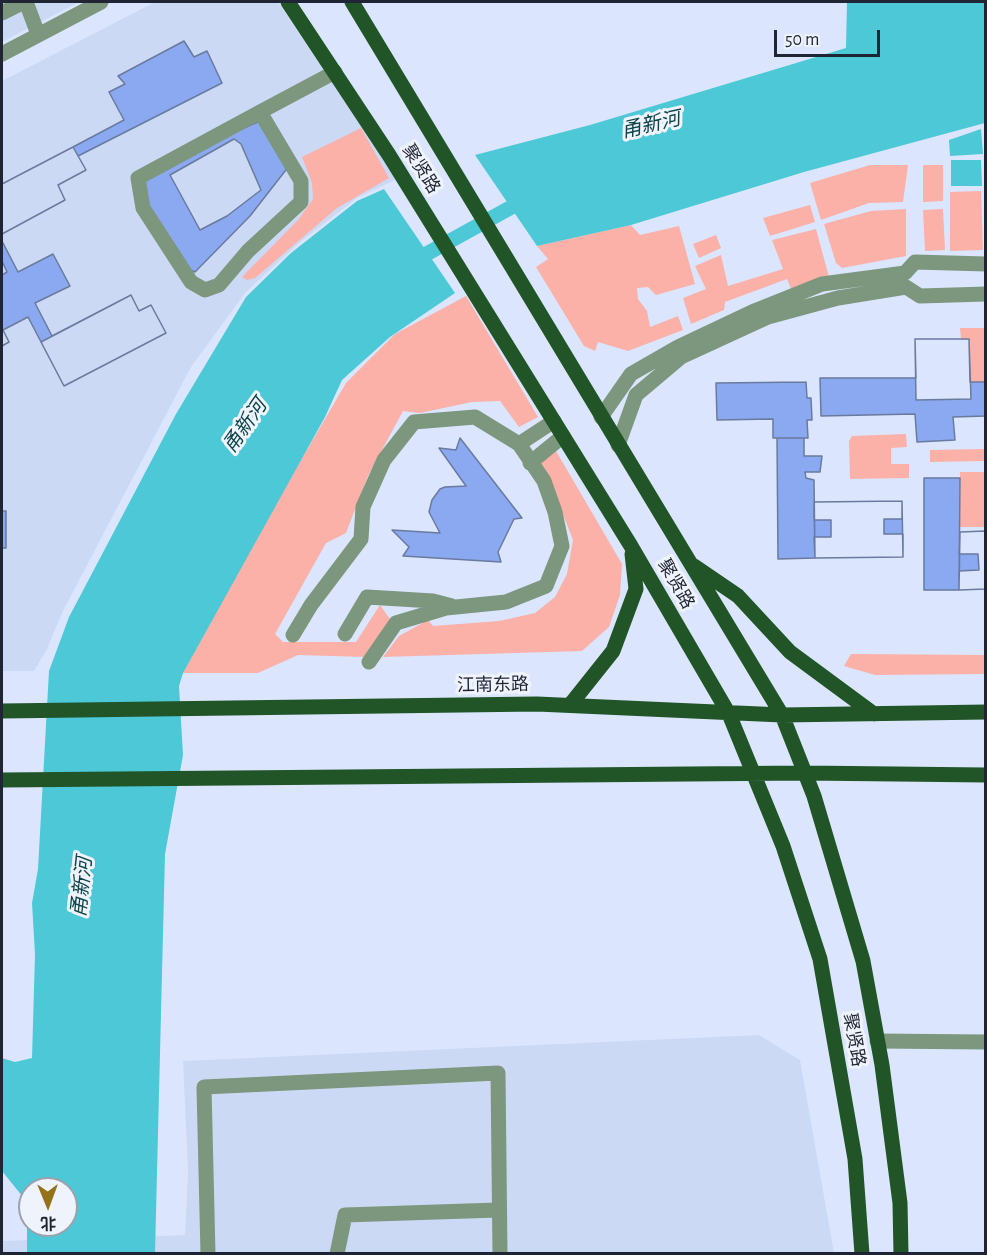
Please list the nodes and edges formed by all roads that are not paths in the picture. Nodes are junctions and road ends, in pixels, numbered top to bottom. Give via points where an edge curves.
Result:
1 (25, 2) edge
2 (101, 2) edge
3 (288, 2) edge
4 (352, 2) edge
5 (2, 13) edge
6 (39, 34) junction
7 (2, 54) edge
8 (335, 72) junction
9 (260, 112) junction
10 (986, 264) edge
11 (986, 294) edge
12 (601, 417) junction
13 (554, 421) junction
14 (563, 436) junction
15 (519, 444) junction
16 (618, 445) junction
17 (530, 463) junction
18 (631, 546) junction
19 (688, 562) junction
20 (457, 607) junction
21 (345, 634) dead end
22 (293, 635) dead end
23 (369, 662) dead end
24 (570, 705) junction
25 (2, 711) edge
26 (986, 712) edge
27 (729, 714) junction
28 (874, 714) junction
29 (782, 715) junction
30 (804, 773) junction
31 (752, 774) junction
32 (986, 775) edge
33 (2, 780) edge
34 (878, 1041) junction
35 (986, 1042) edge
36 (498, 1210) junction
37 (208, 1254) edge
38 (337, 1254) edge
39 (500, 1254) edge
40 (862, 1254) edge
41 (901, 1254) edge

1 - 5 street
1 - 6 street
2 - 6 street
3 - 8 main road, 聚贤路
4 - 12 main road, 聚贤路
6 - 7 street
8 - 9 street
8 - 13 main road, 聚贤路
9 - 9 street via 301,181 301,202 248,251 219,285 205,290 191,282 143,208 138,178
10 - 12 street via 915,262 905,273 822,284 752,312 631,374
11 - 16 street via 920,296 906,287 838,298 768,317 681,357 636,395
12 - 16 main road, 聚贤路
13 - 14 main road, 聚贤路
13 - 15 street
14 - 17 street
14 - 18 main road, 聚贤路
15 - 17 street
15 - 22 street via 475,417 414,422 384,460 363,507 361,539
16 - 19 main road, 聚贤路
17 - 20 street via 544,481 562,546 546,586 506,602
18 - 24 main road via 636,589 613,651
18 - 27 main road, 聚贤路
19 - 28 main road via 738,596 790,652
19 - 29 main road, 聚贤路
20 - 21 street via 433,601 367,597
20 - 23 street via 396,622
24 - 25 main road, 江南东路
24 - 27 main road, 江南东路
26 - 28 main road, 江南东路
27 - 29 main road, 江南东路
27 - 31 main road, 聚贤路
28 - 29 main road, 江南东路
29 - 30 main road, 聚贤路
30 - 31 main road
30 - 32 main road
30 - 34 main road, 聚贤路 via 863,961
31 - 33 main road
31 - 40 main road, 聚贤路 via 783,846 820,959 855,1159
34 - 35 street
34 - 41 main road, 聚贤路 via 900,1203
36 - 37 street via 498,1073 204,1087
36 - 38 street via 345,1215
36 - 39 street

